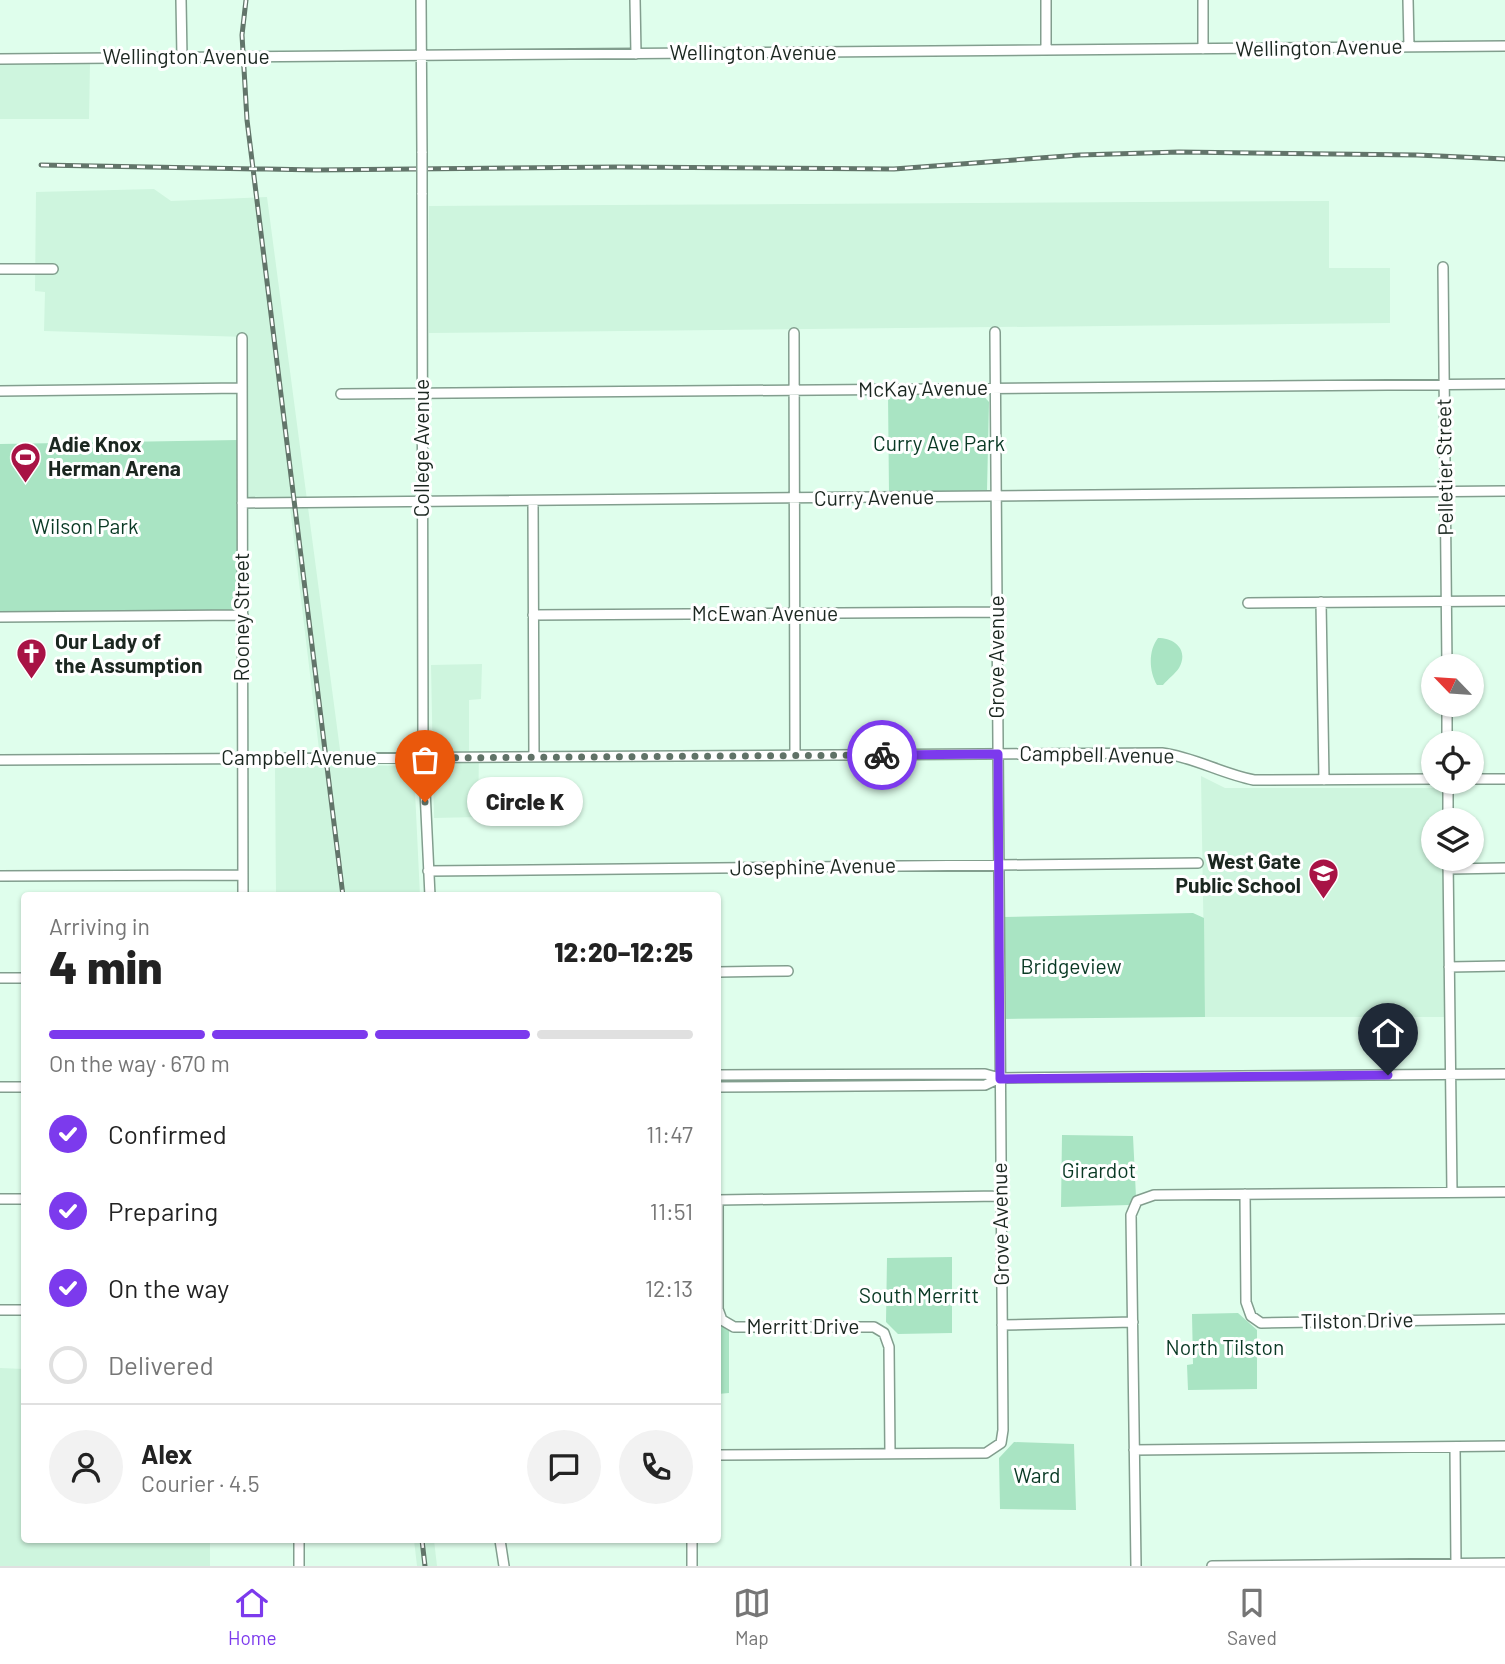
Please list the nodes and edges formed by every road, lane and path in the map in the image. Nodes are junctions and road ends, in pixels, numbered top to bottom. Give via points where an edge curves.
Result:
1 (181, 0) edge
2 (421, 0) edge
3 (635, 0) edge
4 (1046, 0) edge
5 (1203, 0) edge
6 (1408, 0) edge
7 (1505, 46) edge
8 (1409, 47) junction
9 (1203, 49) junction
10 (1046, 50) junction
11 (636, 54) junction
12 (421, 55) junction
13 (182, 57) junction
14 (0, 59) edge
15 (1443, 267) dead end
16 (0, 269) edge
17 (53, 269) dead end
18 (995, 332) dead end
19 (794, 333) dead end
20 (242, 338) dead end
21 (1444, 384) junction
22 (1505, 384) edge
23 (242, 388) junction
24 (995, 388) junction
25 (0, 391) edge
26 (793, 391) junction
27 (422, 393) junction
28 (341, 394) dead end
29 (1505, 491) edge
30 (1445, 492) junction
31 (996, 496) junction
32 (793, 498) junction
33 (533, 501) junction
34 (422, 502) junction
35 (242, 503) junction
36 (1446, 601) junction
37 (1505, 601) edge
38 (1321, 602) junction
39 (1248, 603) dead end
40 (997, 612) junction
41 (794, 613) junction
42 (243, 615) junction
43 (533, 615) junction
44 (0, 617) edge
45 (1447, 654) edge
46 (998, 754) junction
47 (795, 755) junction
48 (534, 757) junction
49 (424, 758) junction
50 (243, 759) junction
51 (0, 760) edge
52 (1421, 779) edge
53 (1484, 779) edge
54 (1505, 779) edge
55 (1324, 780) junction
56 (1198, 863) dead end
57 (999, 865) junction
58 (1484, 867) edge
59 (1505, 868) edge
60 (428, 871) junction
61 (1448, 871) edge
62 (243, 875) junction
63 (0, 876) edge
64 (243, 892) edge
65 (430, 892) edge
66 (1505, 966) edge
67 (1449, 967) junction
68 (788, 971) dead end
69 (721, 972) edge
70 (0, 978) edge
71 (21, 978) edge
72 (1450, 1074) junction
73 (1505, 1074) edge
74 (721, 1075) edge
75 (1000, 1079) junction
76 (0, 1087) edge
77 (21, 1087) edge
78 (721, 1087) edge
79 (1452, 1192) junction
80 (1505, 1192) edge
81 (1245, 1194) junction
82 (1001, 1196) junction
83 (0, 1199) edge
84 (21, 1199) edge
85 (721, 1200) edge
86 (0, 1310) edge
87 (21, 1310) edge
88 (721, 1317) edge
89 (1505, 1319) edge
90 (1133, 1322) junction
91 (1002, 1325) junction
92 (1505, 1446) edge
93 (1455, 1447) junction
94 (1134, 1450) junction
95 (890, 1453) junction
96 (721, 1455) edge
97 (299, 1543) edge
98 (500, 1543) edge
99 (692, 1543) edge
100 (1505, 1563) edge
101 (1456, 1564) junction
102 (299, 1566) edge
103 (504, 1566) edge
104 (692, 1566) edge
105 (1136, 1566) edge
106 (1212, 1566) edge

1 - 13 street
2 - 12 street, College Avenue
3 - 11 street
4 - 10 street
5 - 9 street
6 - 8 street
7 - 8 street, Wellington Avenue
8 - 9 street, Wellington Avenue
9 - 10 street, Wellington Avenue
10 - 11 street, Wellington Avenue
11 - 12 street, Wellington Avenue
12 - 13 street, Wellington Avenue
12 - 27 street, College Avenue, bridge
13 - 14 street, Wellington Avenue
15 - 21 street, Pelletier Street
16 - 17 street
18 - 24 street, Grove Avenue
19 - 26 street
20 - 23 street, Rooney Street
21 - 22 street, McKay Avenue
21 - 24 street, McKay Avenue
21 - 30 street, Pelletier Street
23 - 25 street
23 - 35 street, Rooney Street
24 - 26 street, McKay Avenue
24 - 31 street, Grove Avenue
26 - 27 street, McKay Avenue
26 - 32 street
27 - 28 street, McKay Avenue
27 - 34 street, College Avenue
29 - 30 street, Curry Avenue
30 - 31 street, Curry Avenue
30 - 36 street, Pelletier Street
31 - 32 street, Curry Avenue
31 - 40 street, Grove Avenue
32 - 33 street, Curry Avenue
32 - 41 street
33 - 34 street, Curry Avenue
33 - 43 street
34 - 35 street, Curry Avenue
34 - 49 street, College Avenue
35 - 42 street, Rooney Street
36 - 37 street
36 - 38 street
36 - 45 street, Pelletier Street
38 - 39 street
38 - 55 street
40 - 41 street, McEwan Avenue
40 - 46 street, Grove Avenue
41 - 43 street, McEwan Avenue
41 - 47 street
42 - 44 street
42 - 50 street, Rooney Street
43 - 48 street
46 - 47 street, Campbell Avenue
46 - 55 street, Campbell Avenue via 1162,753 1254,780
46 - 57 street, Grove Avenue
47 - 48 street, Campbell Avenue
48 - 49 street, Campbell Avenue
49 - 50 street, Campbell Avenue
49 - 60 street, College Avenue
50 - 51 street, Campbell Avenue
50 - 62 street, Rooney Street
52 - 55 street, Campbell Avenue
53 - 54 street
56 - 57 street, Josephine Avenue
57 - 60 street, Josephine Avenue
57 - 75 street, Grove Avenue
58 - 59 street
60 - 65 street, College Avenue
61 - 67 street
62 - 63 street
62 - 64 street, Rooney Street
66 - 67 street
67 - 72 street
68 - 69 street
70 - 71 street
72 - 73 street
72 - 75 street
72 - 79 street
74 - 75 street via 985,1074
75 - 78 street via 985,1085
75 - 82 street, Grove Avenue
76 - 77 street
79 - 80 street
79 - 81 street
81 - 89 street, Tilston Drive via 1245,1302 1251,1316 1261,1322
81 - 90 street via 1154,1195 1137,1201 1131,1215
82 - 85 street
82 - 91 street, Grove Avenue
83 - 84 street
86 - 87 street
88 - 95 street, Merritt Drive via 734,1327 874,1327 884,1333 889,1347
90 - 91 street
90 - 94 street
91 - 95 street, Grove Avenue via 1001,1443 986,1452
92 - 93 street
93 - 94 street
93 - 101 street
94 - 105 street
95 - 96 street
97 - 102 street
98 - 103 street
99 - 104 street
100 - 101 street
101 - 106 street

